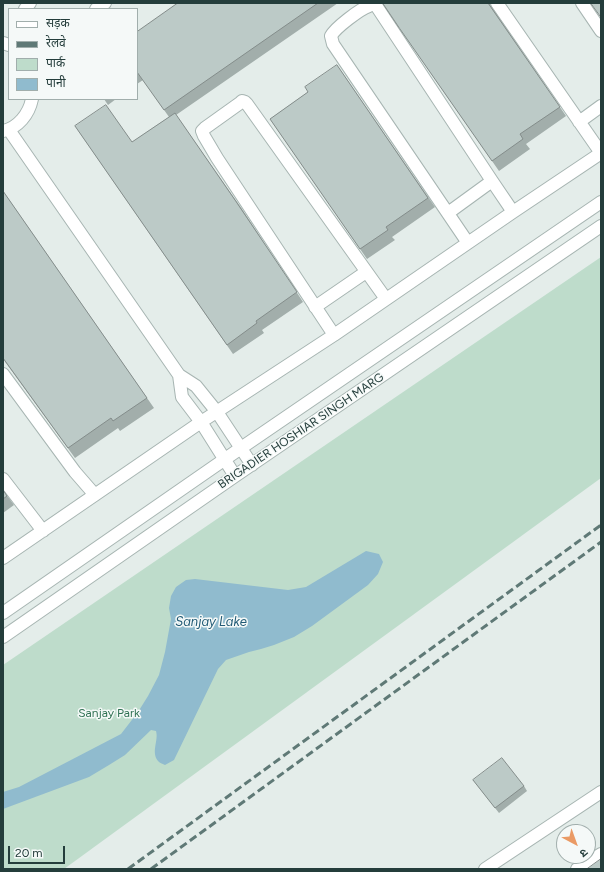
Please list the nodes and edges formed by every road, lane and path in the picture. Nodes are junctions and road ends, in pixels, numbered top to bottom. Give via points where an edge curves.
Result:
1 (497, 3) edge
2 (582, 3) edge
3 (601, 31) edge
4 (32, 100) edge
5 (601, 106) edge
6 (579, 122) junction
7 (6, 131) edge
8 (601, 153) edge
9 (492, 181) junction
10 (601, 202) edge
11 (514, 212) junction
12 (448, 213) junction
13 (601, 226) edge
14 (468, 243) junction
15 (366, 272) junction
16 (386, 299) junction
17 (316, 307) junction
18 (334, 335) junction
19 (3, 374) edge
20 (179, 375) junction
21 (217, 412) junction
22 (201, 422) junction
23 (241, 448) junction
24 (225, 459) junction
25 (252, 464) junction
26 (235, 476) junction
27 (3, 479) edge
28 (95, 495) junction
29 (43, 530) junction
30 (3, 558) edge
31 (3, 613) edge
32 (3, 637) edge
33 (601, 792) edge
34 (601, 854) edge
35 (485, 869) edge
36 (578, 869) edge

1 - 6 street
2 - 3 street
4 - 7 street via 18,124
5 - 6 street
6 - 8 street
7 - 20 street
8 - 11 street
9 - 11 street
9 - 12 street
9 - 12 street via 375,4 349,19 334,31 331,36 333,44
10 - 23 street, BRIGADIER HOSHIAR SINGH MARG
11 - 14 street
12 - 14 street
13 - 25 street, BRIGADIER HOSHIAR SINGH MARG
14 - 16 street
15 - 16 street
15 - 17 street
15 - 17 street via 247,104 240,103 202,131 217,158
16 - 18 street
17 - 18 street
18 - 21 street
19 - 28 street
20 - 21 street via 196,386
20 - 22 street via 182,397
21 - 22 street
21 - 23 street
22 - 24 street
22 - 28 street
23 - 24 street, BRIGADIER HOSHIAR SINGH MARG
23 - 25 street
24 - 26 street
24 - 31 street, BRIGADIER HOSHIAR SINGH MARG
25 - 26 street, BRIGADIER HOSHIAR SINGH MARG
26 - 32 street, BRIGADIER HOSHIAR SINGH MARG
27 - 29 street
28 - 29 street
29 - 30 street
33 - 35 street
34 - 36 street

